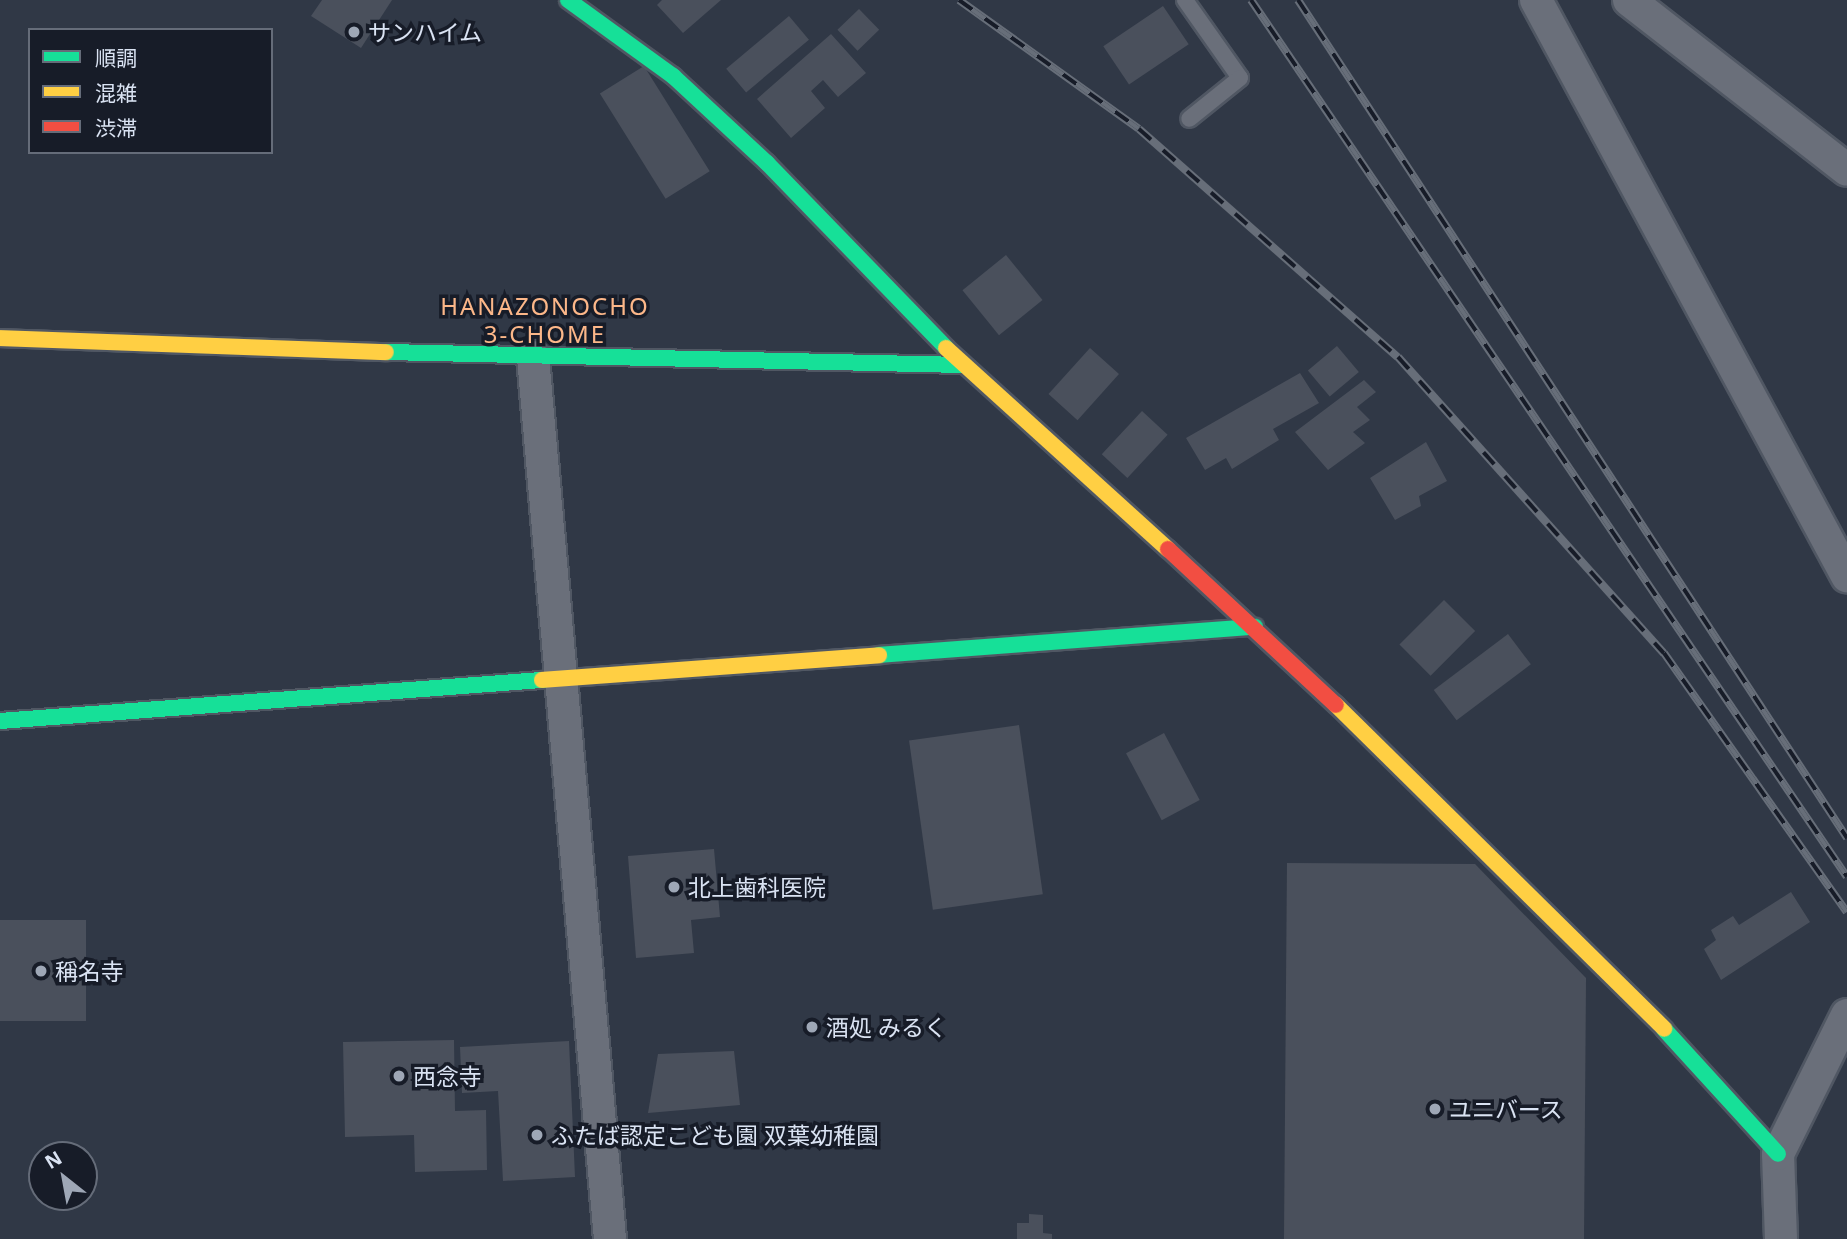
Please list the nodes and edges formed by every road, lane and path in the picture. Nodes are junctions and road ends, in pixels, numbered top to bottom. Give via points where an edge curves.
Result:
1 (568, 0) edge
2 (1185, 0) edge
3 (1536, 0) edge
4 (1629, 0) edge
5 (1189, 119) dead end
6 (1847, 170) edge
7 (0, 338) edge
8 (533, 357) junction
9 (963, 365) junction
10 (1847, 576) edge
11 (1255, 627) junction
12 (559, 679) junction
13 (0, 721) edge
14 (1847, 1015) edge
15 (1778, 1153) junction
16 (610, 1239) edge
17 (1782, 1239) edge

1 - 9 street via 673,76 767,163
2 - 5 lane via 1240,78
3 - 10 street
4 - 6 street
7 - 8 street
8 - 9 street
8 - 12 street
9 - 11 street
11 - 12 street
11 - 15 street via 1627,988
12 - 13 street
12 - 16 street
14 - 15 street
15 - 17 street

